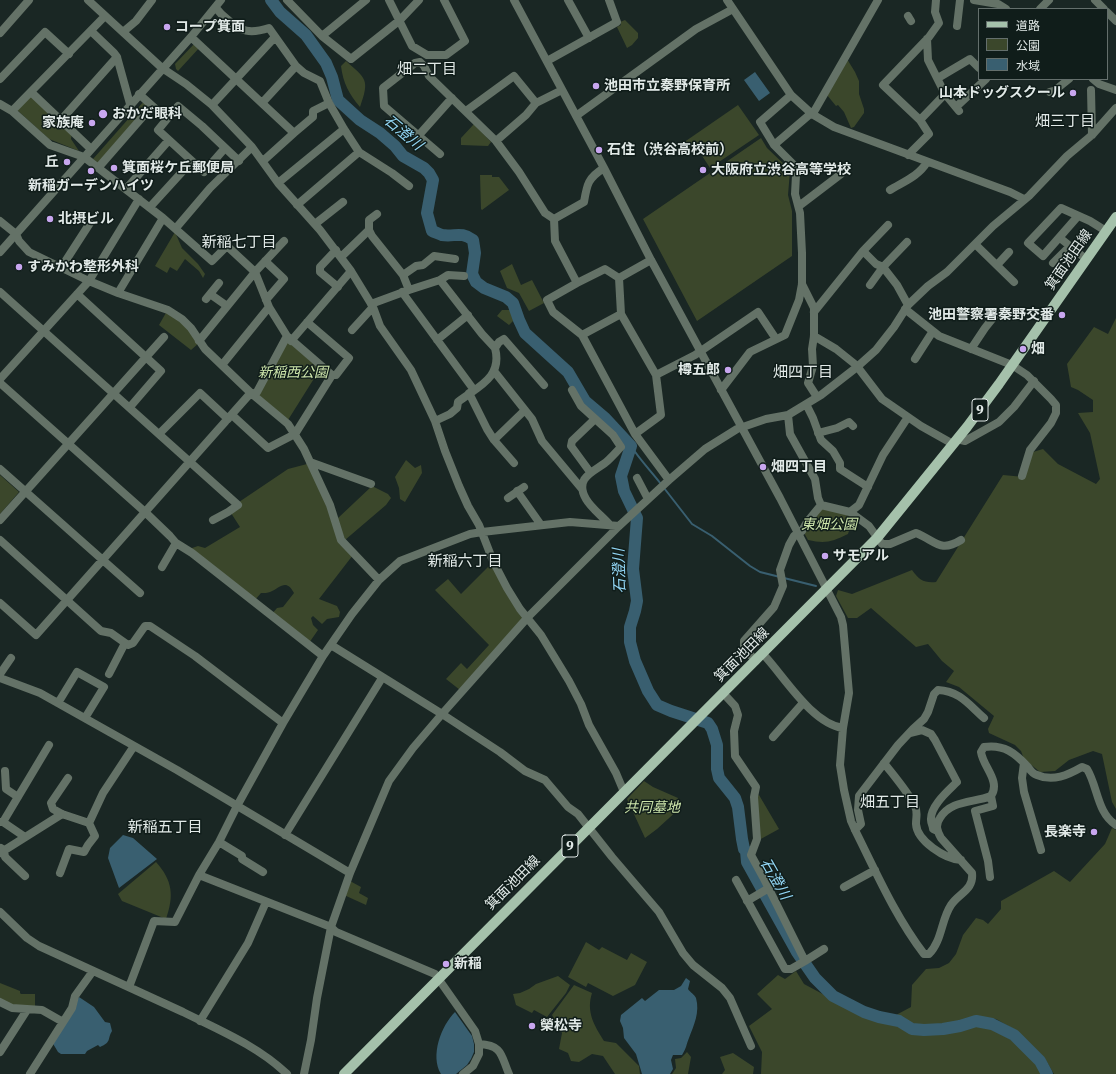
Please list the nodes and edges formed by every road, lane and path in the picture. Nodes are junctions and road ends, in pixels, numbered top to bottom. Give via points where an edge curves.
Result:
1 (29, 0) edge
2 (88, 0) edge
3 (152, 0) edge
4 (221, 0) edge
5 (366, 0) edge
6 (389, 0) edge
7 (419, 0) edge
8 (444, 0) edge
9 (514, 0) edge
10 (568, 0) edge
11 (609, 0) edge
12 (727, 0) edge
13 (878, 0) edge
14 (936, 0) edge
15 (960, 0) edge
16 (974, 0) edge
17 (1049, 0) edge
18 (1095, 0) edge
19 (291, 1) edge
20 (216, 8) junction
21 (1004, 8) edge
22 (1041, 8) edge
23 (1103, 8) edge
24 (733, 9) junction
25 (1108, 13) edge
26 (105, 16) junction
27 (400, 20) junction
28 (1116, 21) edge
29 (956, 26) dead end
30 (91, 31) junction
31 (122, 32) junction
32 (0, 33) edge
33 (322, 36) junction
34 (191, 37) junction
35 (275, 37) junction
36 (589, 38) junction
37 (927, 39) junction
38 (69, 54) junction
39 (117, 58) junction
40 (547, 61) junction
41 (296, 66) junction
42 (978, 67) edge
43 (162, 68) junction
44 (236, 78) junction
45 (938, 78) junction
46 (0, 79) edge
47 (985, 80) edge
48 (1068, 80) edge
49 (1094, 80) edge
50 (562, 90) junction
51 (1091, 90) dead end
52 (1116, 90) edge
53 (31, 92) junction
54 (1050, 92) dead end
55 (139, 94) junction
56 (945, 94) junction
57 (791, 96) junction
58 (452, 98) junction
59 (262, 103) junction
60 (329, 103) junction
61 (0, 104) edge
62 (130, 104) junction
63 (536, 104) junction
64 (212, 105) junction
65 (152, 106) junction
66 (1116, 108) edge
67 (12, 111) junction
68 (466, 111) junction
69 (812, 114) junction
70 (576, 116) junction
71 (167, 119) junction
72 (61, 120) junction
73 (920, 120) junction
74 (344, 129) junction
75 (294, 133) junction
76 (1092, 135) junction
77 (419, 136) junction
78 (169, 140) junction
79 (496, 141) junction
80 (774, 145) junction
81 (252, 147) junction
82 (225, 148) junction
83 (91, 149) junction
84 (359, 152) junction
85 (440, 154) dead end
86 (908, 155) junction
87 (84, 157) junction
88 (192, 161) junction
89 (238, 161) junction
90 (263, 161) junction
91 (927, 162) junction
92 (98, 168) junction
93 (604, 168) junction
94 (841, 174) dead end
95 (278, 183) junction
96 (409, 186) dead end
97 (126, 189) junction
98 (890, 190) dead end
99 (139, 199) junction
100 (1024, 199) junction
101 (343, 202) dead end
102 (297, 205) junction
103 (799, 206) junction
104 (150, 207) junction
105 (377, 214) dead end
106 (1078, 216) junction
107 (1116, 217) edge
108 (164, 218) junction
109 (554, 219) junction
110 (0, 221) edge
111 (90, 223) dead end
112 (314, 224) junction
113 (888, 226) dead end
114 (176, 228) junction
115 (369, 230) junction
116 (73, 232) dead end
117 (1106, 232) junction
118 (16, 234) junction
119 (81, 236) junction
120 (1060, 238) junction
121 (284, 241) dead end
122 (907, 242) dead end
123 (975, 244) junction
124 (1070, 246) junction
125 (336, 250) junction
126 (863, 251) junction
127 (0, 252) edge
128 (1009, 252) dead end
129 (341, 257) junction
130 (455, 259) dead end
131 (1086, 259) junction
132 (651, 260) junction
133 (265, 261) junction
134 (1053, 263) dead end
135 (997, 265) junction
136 (883, 267) junction
137 (61, 268) junction
138 (351, 271) junction
139 (255, 272) junction
140 (403, 275) junction
141 (464, 276) dead end
142 (619, 278) junction
143 (440, 280) junction
144 (88, 281) junction
145 (1014, 282) dead end
146 (219, 283) dead end
147 (577, 283) junction
148 (802, 284) junction
149 (870, 285) dead end
150 (338, 287) junction
151 (405, 291) junction
152 (0, 292) edge
153 (118, 293) junction
154 (77, 294) junction
155 (268, 304) junction
156 (227, 306) junction
157 (372, 306) junction
158 (907, 307) junction
159 (814, 312) junction
160 (997, 313) dead end
161 (621, 314) junction
162 (468, 316) junction
163 (307, 322) junction
164 (352, 330) dead end
165 (43, 331) junction
166 (933, 332) junction
167 (582, 335) junction
168 (814, 336) junction
169 (164, 337) dead end
170 (289, 338) junction
171 (776, 339) junction
172 (437, 340) junction
173 (199, 341) junction
174 (495, 348) junction
175 (971, 349) junction
176 (701, 351) junction
177 (146, 356) junction
178 (915, 358) dead end
179 (222, 365) junction
180 (1012, 365) junction
181 (857, 367) junction
182 (494, 372) junction
183 (332, 375) junction
184 (656, 375) junction
185 (0, 379) edge
186 (1034, 381) junction
187 (0, 383) edge
188 (544, 384) dead end
189 (572, 390) dead end
190 (721, 390) junction
191 (472, 391) junction
192 (113, 392) junction
193 (252, 394) junction
194 (817, 397) junction
195 (806, 404) junction
196 (130, 407) junction
197 (525, 410) junction
198 (788, 415) junction
199 (230, 417) junction
200 (908, 417) junction
201 (595, 419) junction
202 (435, 421) junction
203 (853, 426) dead end
204 (741, 427) junction
205 (818, 433) junction
206 (159, 434) junction
207 (295, 434) junction
208 (635, 434) junction
209 (494, 440) junction
210 (955, 442) junction
211 (68, 443) junction
212 (190, 462) junction
213 (310, 462) junction
214 (514, 463) dead end
215 (0, 469) edge
216 (590, 472) junction
217 (1022, 476) dead end
218 (637, 478) dead end
219 (667, 481) junction
220 (371, 484) dead end
221 (868, 487) junction
222 (582, 489) junction
223 (26, 491) junction
224 (508, 498) dead end
225 (648, 499) junction
226 (821, 505) junction
227 (145, 512) junction
228 (850, 512) junction
229 (0, 520) edge
230 (213, 520) dead end
231 (609, 524) junction
232 (541, 525) junction
233 (619, 526) junction
234 (482, 532) junction
235 (798, 534) junction
236 (877, 538) junction
237 (0, 540) edge
238 (961, 540) dead end
239 (176, 543) junction
240 (103, 560) junction
241 (162, 567) dead end
242 (380, 580) junction
243 (827, 589) junction
244 (140, 593) dead end
245 (67, 600) junction
246 (0, 603) edge
247 (528, 617) junction
248 (125, 643) junction
249 (331, 645) junction
250 (323, 656) junction
251 (759, 657) junction
252 (11, 658) dead end
253 (109, 674) dead end
254 (382, 678) junction
255 (1, 679) edge
256 (723, 693) junction
257 (803, 702) junction
258 (58, 703) junction
259 (442, 714) junction
260 (85, 718) junction
261 (984, 718) dead end
262 (283, 723) junction
263 (843, 728) junction
264 (909, 734) junction
265 (773, 737) dead end
266 (49, 745) dead end
267 (134, 746) junction
268 (884, 763) junction
269 (1024, 763) junction
270 (5, 771) dead end
271 (68, 778) dead end
272 (624, 792) junction
273 (991, 796) junction
274 (18, 797) junction
275 (237, 806) junction
276 (62, 814) junction
277 (2, 822) edge
278 (89, 823) junction
279 (1116, 825) edge
280 (589, 827) junction
281 (855, 830) junction
282 (937, 832) junction
283 (285, 835) junction
284 (25, 837) junction
285 (219, 842) junction
286 (1, 850) edge
287 (1041, 850) dead end
288 (961, 860) junction
289 (875, 870) junction
290 (263, 872) dead end
291 (60, 873) dead end
292 (350, 873) junction
293 (25, 876) dead end
294 (199, 876) junction
295 (990, 877) dead end
296 (736, 880) dead end
297 (844, 887) dead end
298 (765, 890) junction
299 (747, 901) junction
300 (266, 902) junction
301 (0, 912) edge
302 (331, 927) junction
303 (824, 949) dead end
304 (804, 961) junction
305 (93, 971) junction
306 (438, 978) junction
307 (130, 987) junction
308 (0, 1002) edge
309 (27, 1010) junction
310 (200, 1021) junction
311 (63, 1022) junction
312 (479, 1044) junction
313 (751, 1046) dead end
314 (0, 1052) edge
315 (30, 1074) edge
316 (287, 1074) edge
317 (304, 1074) edge
318 (344, 1074) edge
319 (463, 1074) edge
320 (509, 1074) edge

1 - 32 street
2 - 26 street
3 - 31 street via 136,21
4 - 20 street
5 - 33 street
6 - 27 street
7 - 27 street
8 - 27 street via 465,41 446,55 427,55 412,46
9 - 40 street
10 - 36 street
11 - 36 street via 617,22
12 - 24 street
13 - 69 street
14 - 37 street via 935,12 939,23
15 - 29 street
16 - 21 street via 998,4
17 - 22 street
18 - 23 street
19 - 33 street
20 - 34 street
20 - 35 street via 236,28 246,31 269,28
24 - 57 street
24 - 70 street via 696,29
25 - 28 street
26 - 30 street
26 - 31 street
27 - 33 street via 351,59
30 - 38 street
30 - 39 street
31 - 43 street
34 - 43 street
34 - 44 street
35 - 41 street
35 - 44 street
36 - 40 street
37 - 45 street via 928,60
37 - 73 street via 883,85
38 - 46 street via 45,32
38 - 53 street
39 - 62 street
39 - 72 street
40 - 50 street
41 - 59 street
41 - 60 street via 320,81
42 - 45 street via 970,59
43 - 55 street
43 - 64 street
44 - 59 street
44 - 64 street
45 - 56 street
47 - 56 street via 958,109
48 - 54 street
49 - 52 street
50 - 63 street
50 - 70 street
51 - 76 street
53 - 67 street
53 - 72 street
55 - 62 street
55 - 65 street
56 - 73 street
57 - 69 street
57 - 80 street via 760,122
58 - 68 street
58 - 77 street
58 - 77 street via 429,76 420,62 383,88 384,106
59 - 75 street
60 - 74 street
60 - 75 street via 313,111 313,117
61 - 67 street
62 - 83 street
63 - 68 street via 514,76
63 - 79 street
64 - 81 street
65 - 71 street
65 - 92 street
66 - 76 street
67 - 87 street via 50,145
68 - 79 street
69 - 80 street
69 - 86 street via 834,127
70 - 93 street
71 - 78 street via 158,130
71 - 82 street via 178,106
72 - 83 street
73 - 86 street via 929,134
74 - 84 street
74 - 95 street
75 - 90 street
76 - 100 street
77 - 85 street
78 - 88 street
78 - 97 street
79 - 109 street via 545,213
80 - 103 street via 793,164 796,175 795,194
81 - 89 street
81 - 90 street
82 - 88 street via 204,172
82 - 89 street
83 - 87 street
84 - 96 street
84 - 102 street
86 - 91 street
87 - 92 street
87 - 118 street
88 - 104 street
89 - 114 street via 210,188
90 - 95 street
91 - 98 street via 923,169
91 - 100 street
92 - 97 street
93 - 109 street via 588,182 584,202
93 - 132 street
94 - 103 street
95 - 102 street
97 - 99 street
99 - 104 street
99 - 144 street
100 - 123 street
101 - 112 street
102 - 112 street
103 - 148 street
104 - 108 street
105 - 115 street via 369,220
106 - 117 street
106 - 120 street
106 - 120 street via 1060,208 1028,243 1043,256
107 - 117 main road, 箕面池田線 / 9
108 - 114 street
108 - 153 street
109 - 147 street via 555,241
110 - 118 street
111 - 119 street
112 - 125 street
113 - 126 street
114 - 139 street via 212,261 227,246
115 - 129 street
115 - 140 street
116 - 119 street
117 - 131 main road, 箕面池田線 / 9
118 - 127 street
118 - 137 street via 29,252
119 - 137 street
120 - 124 street
121 - 133 street
122 - 136 street
123 - 135 street
123 - 158 street
124 - 131 street
124 - 134 street
125 - 129 street
125 - 150 street via 320,268 320,272
126 - 136 street via 876,264
126 - 159 street
128 - 135 street
129 - 138 street
130 - 140 street via 434,256
131 - 180 main road, 箕面池田線 / 9
132 - 142 street
132 - 176 street
133 - 139 street
133 - 155 street via 284,279
135 - 145 street
136 - 149 street
136 - 158 street via 900,288
137 - 144 street
138 - 150 street
138 - 157 street
139 - 155 street
139 - 156 street
140 - 151 street
141 - 143 street via 448,275
142 - 147 street via 605,269
142 - 161 street
143 - 151 street
143 - 162 street
144 - 153 street
144 - 154 street
146 - 156 street via 208,296
147 - 167 street via 547,300 553,312
148 - 159 street
148 - 171 street via 799,300 785,335
150 - 163 street
151 - 157 street
151 - 172 street
152 - 165 street
153 - 173 street via 168,310 192,328
154 - 165 street
154 - 177 street
155 - 170 street
155 - 179 street
156 - 173 street
157 - 164 street
157 - 202 street via 380,326 411,370
158 - 166 street
158 - 181 street via 876,350
159 - 168 street
160 - 175 street
161 - 167 street
161 - 184 street
162 - 172 street
162 - 174 street
163 - 170 street
163 - 183 street via 349,358 336,375
165 - 185 street
165 - 192 street
166 - 175 street
166 - 178 street
167 - 208 street
168 - 181 street via 836,349
168 - 194 street via 813,366 808,383
169 - 177 street
170 - 183 street
170 - 193 street via 257,392
171 - 176 street via 758,312
171 - 190 street via 750,352
172 - 191 street
173 - 179 street
174 - 182 street via 498,356
174 - 188 street via 504,338
175 - 180 street
176 - 184 street
176 - 190 street
177 - 192 street
177 - 196 street via 161,371
179 - 193 street
180 - 186 street
180 - 210 main road, 箕面池田線 / 9
181 - 194 street
181 - 200 street via 882,399
182 - 191 street via 486,383
182 - 197 street
183 - 207 street
184 - 208 street via 661,415
186 - 210 street via 999,422 965,441
186 - 217 street via 1056,405 1056,413 1030,450
187 - 211 street
189 - 201 street via 581,406
190 - 204 street
191 - 202 street via 458,402 457,408 450,414
191 - 209 street
192 - 196 street
192 - 211 street
193 - 199 street
193 - 207 street via 288,424
194 - 195 street
195 - 198 street
195 - 205 street
196 - 206 street
197 - 209 street
197 - 222 street via 542,441
198 - 204 street via 766,418
198 - 226 street via 790,434 815,479
199 - 206 street via 200,393
199 - 207 street via 268,448
199 - 212 street
200 - 210 street via 938,437
200 - 221 street via 883,455
201 - 216 street via 572,441 571,446
201 - 216 street via 613,435 621,447 605,463
202 - 234 street via 459,486
203 - 205 street via 849,422
204 - 219 street via 705,449
204 - 235 street
205 - 221 street via 821,440 833,451 840,463 840,469
206 - 212 street
207 - 213 street
208 - 219 street
209 - 214 street
210 - 236 main road, 箕面池田線 / 9
211 - 223 street
211 - 227 street
212 - 227 street
212 - 230 street via 238,505
213 - 220 street
213 - 242 street via 330,505 341,540
215 - 223 street
216 - 222 street via 584,478
218 - 225 street
219 - 225 street
221 - 228 street via 858,505
222 - 231 street via 586,500
223 - 229 street
223 - 240 street
224 - 232 street via 520,489
225 - 233 street
226 - 228 street
226 - 235 street
227 - 239 street
227 - 240 street
228 - 236 street via 869,526
231 - 232 street via 570,522
231 - 233 street
232 - 234 street
233 - 247 street
234 - 242 street via 466,535 400,561
234 - 247 street via 507,588
235 - 243 street
235 - 251 street via 789,545 780,570 783,586 774,607 744,640 744,648
236 - 238 street via 882,544 890,544 916,533 939,545 951,546
236 - 243 main road, 箕面池田線 / 9
237 - 245 street
239 - 241 street
239 - 250 street
240 - 244 street
240 - 245 street
242 - 249 street
243 - 251 main road, 箕面池田線 / 9
243 - 263 street via 843,624 849,693
245 - 246 street via 36,635
245 - 248 street via 102,631 112,633
247 - 259 street
247 - 272 street via 569,681
248 - 253 street
248 - 262 street via 134,643 145,626 150,626 195,656
249 - 250 street
249 - 254 street
250 - 262 street
251 - 256 main road, 箕面池田線 / 9
251 - 257 street via 774,666
252 - 255 street
254 - 259 street
254 - 283 street
255 - 258 street via 40,693
256 - 272 main road, 箕面池田線 / 9
256 - 298 street via 735,706 738,715 734,731 735,756 756,787 754,797 757,839 751,855
257 - 263 street via 818,716
257 - 265 street
258 - 260 street
258 - 260 street via 77,672 104,688
259 - 280 street via 525,771 544,780
259 - 292 street via 389,781
260 - 267 street
261 - 264 street via 957,694 938,690 924,719
262 - 275 street
263 - 281 street via 840,765
264 - 268 street
264 - 282 street via 922,730 931,734 957,782 940,799 932,814 933,829
266 - 274 street
267 - 275 street
267 - 278 street via 103,793
268 - 281 street via 859,796 861,824
268 - 288 street via 914,804 918,812 918,832 925,842 955,860
269 - 273 street via 1015,754 1002,748 984,747 981,752 982,758 995,787
269 - 279 street via 1036,775 1045,777 1060,778 1082,767 1087,769 1102,809
269 - 287 street via 1024,792
270 - 274 street via 6,789
271 - 276 street via 51,803 53,809
272 - 280 main road, 箕面池田線 / 9
273 - 282 street via 949,808 937,823
273 - 295 street via 993,806 975,811
274 - 277 street
275 - 283 street
275 - 285 street
276 - 278 street
276 - 284 street
277 - 284 street
278 - 291 street via 95,836 84,852 70,849
280 - 306 main road, 箕面池田線 / 9
280 - 313 street via 659,912 683,953 730,998
281 - 289 street
282 - 288 street
283 - 292 street
284 - 286 street
285 - 290 street
285 - 294 street
286 - 293 street
288 - 289 street via 972,873 973,879 945,915 930,954 924,954 902,923
289 - 297 street
292 - 302 street
294 - 300 street
294 - 307 street via 175,922 154,921
296 - 299 street
298 - 299 street
298 - 304 street
299 - 304 street via 785,969 791,969
300 - 302 street
300 - 310 street via 248,943
301 - 305 street via 39,946
302 - 306 street via 336,932 428,970
302 - 317 street
303 - 304 street
305 - 307 street
305 - 311 street via 75,996 72,1008
306 - 312 street via 475,1031
306 - 318 main road, 箕面池田線 / 9
307 - 310 street
308 - 309 street via 12,1008
309 - 311 street via 42,1010
309 - 314 street
310 - 316 street via 237,1038
311 - 315 street
312 - 319 street via 479,1054 473,1066
312 - 320 street via 490,1044 498,1050

